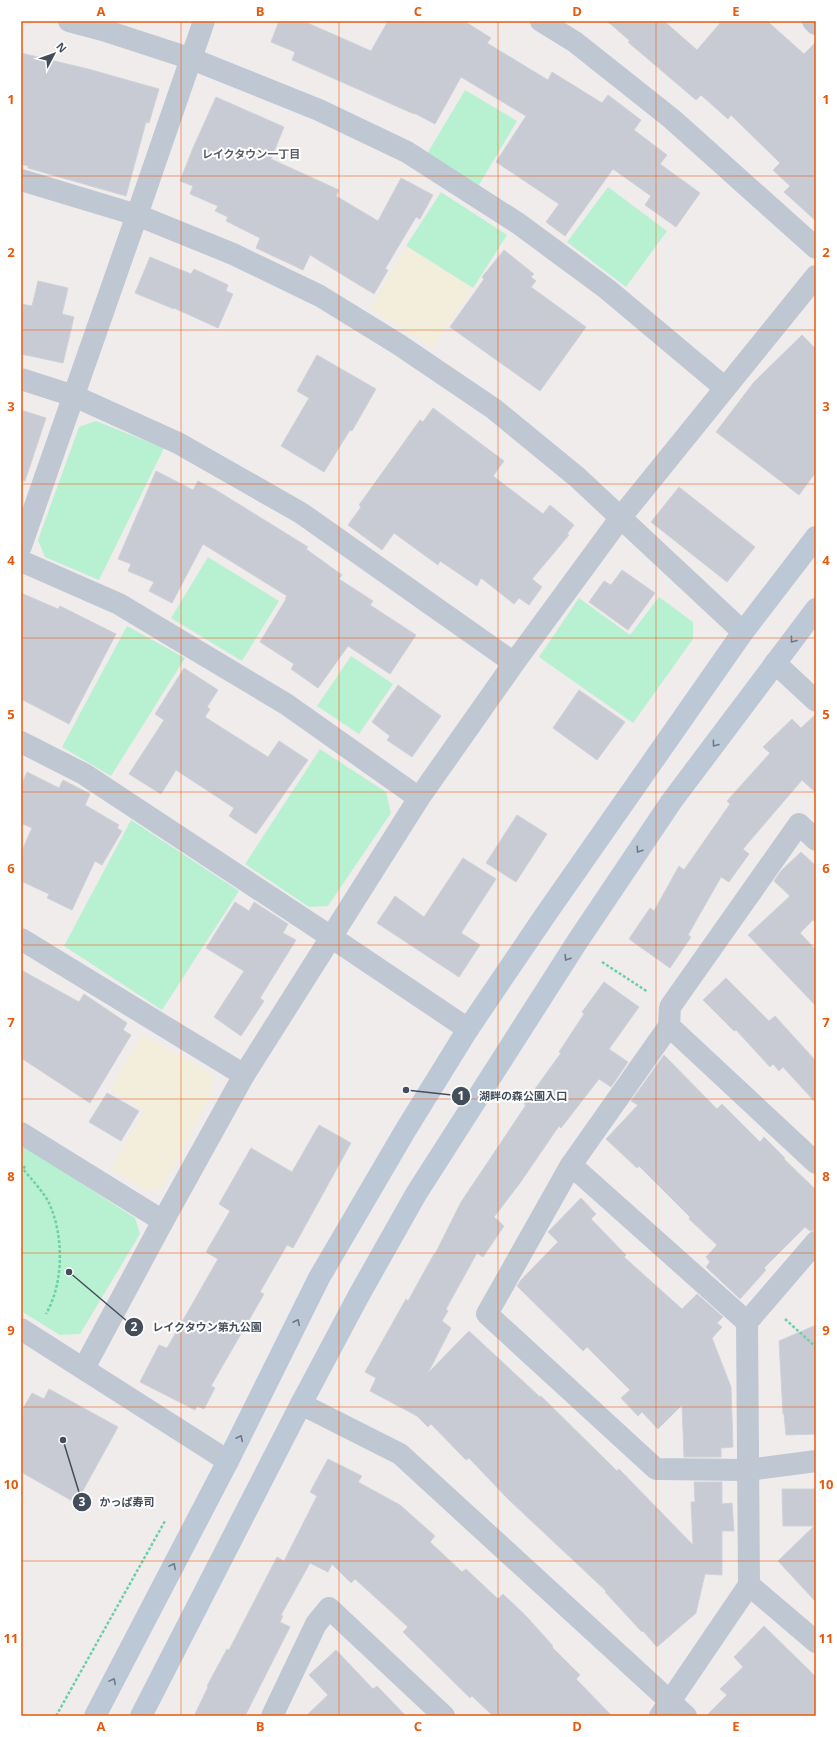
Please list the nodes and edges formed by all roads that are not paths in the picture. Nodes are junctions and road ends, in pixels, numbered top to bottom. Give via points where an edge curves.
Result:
1 (69, 21) edge
2 (204, 21) edge
3 (541, 21) edge
4 (813, 21) edge
5 (816, 24) edge
6 (192, 59) junction
7 (21, 180) edge
8 (137, 215) junction
9 (816, 248) edge
10 (816, 276) edge
11 (21, 379) edge
12 (724, 388) junction
13 (74, 396) junction
14 (620, 517) junction
15 (816, 537) edge
16 (21, 546) edge
17 (21, 562) edge
18 (816, 609) edge
19 (743, 632) junction
20 (514, 663) junction
21 (775, 663) junction
22 (816, 701) edge
23 (21, 742) edge
24 (419, 798) junction
25 (816, 840) edge
26 (331, 936) junction
27 (21, 939) edge
28 (670, 1016) junction
29 (468, 1029) junction
30 (244, 1075) junction
31 (30, 1138) edge
32 (816, 1163) edge
33 (571, 1165) junction
34 (163, 1221) junction
35 (816, 1242) edge
36 (747, 1322) junction
37 (27, 1333) edge
38 (84, 1368) junction
39 (301, 1404) junction
40 (228, 1461) junction
41 (816, 1461) edge
42 (748, 1470) junction
43 (750, 1585) junction
44 (816, 1642) edge
45 (665, 1709) edge
46 (95, 1716) edge
47 (142, 1716) edge
48 (272, 1716) edge
49 (444, 1716) edge
50 (686, 1716) edge

1 - 6 street
2 - 6 street
3 - 9 street via 575,42 672,119
4 - 5 street
6 - 8 street
6 - 12 street via 318,110 407,152 525,228 606,289
7 - 8 street
8 - 13 street
8 - 14 street via 233,254 320,296 398,344 494,409 577,477
10 - 12 street
11 - 13 street
12 - 14 street
13 - 16 street
13 - 20 street via 178,443 301,513
14 - 19 street
14 - 20 street
15 - 19 street
17 - 24 street via 119,604 286,704
18 -> 21 street
19 - 29 street
20 - 24 street
21 - 22 street
21 -> 39 street via 671,802 573,948 416,1194
23 - 26 street via 84,774
24 - 26 street
25 - 28 street via 799,824
26 - 29 street
26 - 30 street
27 - 30 street
28 - 32 street
28 - 33 street
40 -> 29 street via 319,1278
30 - 34 street
31 - 34 street
33 - 36 street
33 - 42 street via 487,1314 656,1469
34 - 38 street
35 - 36 street
36 - 42 street
37 - 38 street
38 - 40 street
39 - 45 street via 400,1454
39 - 47 street
46 -> 40 street
41 - 42 street
42 - 43 street
43 - 44 street
43 - 45 street
45 - 50 street
48 - 49 street via 316,1624 329,1608

